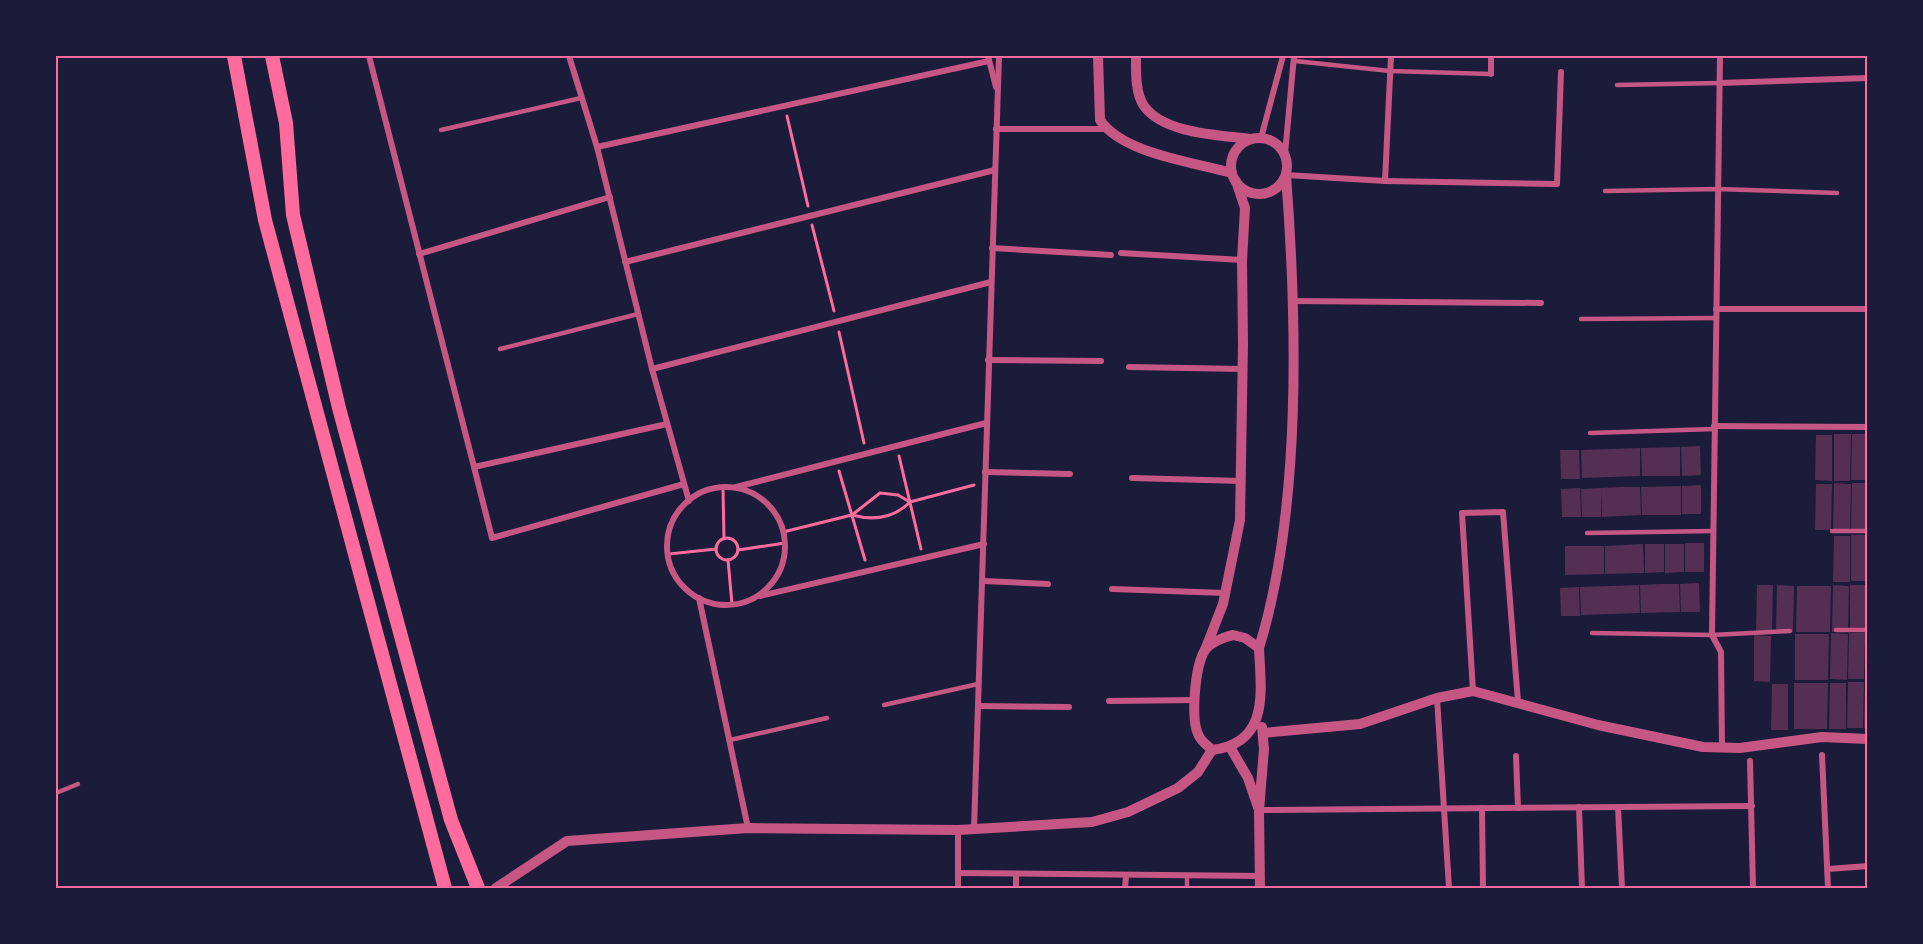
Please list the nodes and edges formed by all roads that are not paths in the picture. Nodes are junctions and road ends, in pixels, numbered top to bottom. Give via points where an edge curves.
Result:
1 (234, 56) edge
2 (272, 56) edge
3 (369, 56) edge
4 (569, 56) edge
5 (999, 56) edge
6 (1098, 56) edge
7 (1136, 56) edge
8 (1283, 56) edge
9 (1391, 56) edge
10 (1491, 56) edge
11 (1719, 56) edge
12 (989, 58) edge
13 (1295, 58) edge
14 (1390, 71) junction
15 (1562, 72) dead end
16 (1491, 74) joint
17 (1868, 78) edge
18 (1719, 83) junction
19 (1617, 85) dead end
20 (998, 94) junction
21 (581, 98) junction
22 (996, 129) junction
23 (1106, 129) junction
24 (441, 130) dead end
25 (1256, 139) junction
26 (597, 147) junction
27 (1285, 154) junction
28 (995, 170) junction
29 (1286, 175) junction
30 (1234, 177) junction
31 (1384, 181) junction
32 (1717, 189) junction
33 (1605, 191) dead end
34 (1837, 194) dead end
35 (610, 197) junction
36 (992, 248) junction
37 (1121, 253) dead end
38 (419, 254) junction
39 (1111, 255) dead end
40 (1242, 260) junction
41 (625, 262) junction
42 (991, 282) junction
43 (1292, 301) junction
44 (1541, 303) dead end
45 (1716, 309) junction
46 (1868, 309) edge
47 (638, 314) junction
48 (1716, 318) junction
49 (1581, 319) dead end
50 (500, 349) dead end
51 (988, 360) junction
52 (1101, 361) dead end
53 (1129, 367) dead end
54 (652, 369) junction
55 (1243, 369) junction
56 (986, 423) junction
57 (667, 424) junction
58 (1868, 427) edge
59 (1714, 428) junction
60 (1590, 433) dead end
61 (474, 467) junction
62 (985, 472) junction
63 (1070, 474) dead end
64 (1132, 478) dead end
65 (1241, 481) junction
66 (684, 484) junction
67 (735, 487) junction
68 (689, 501) junction
69 (1713, 531) junction
70 (1832, 531) dead end
71 (1868, 531) edge
72 (1587, 533) dead end
73 (984, 544) junction
74 (983, 581) junction
75 (1048, 584) dead end
76 (1112, 589) dead end
77 (1226, 593) junction
78 (753, 597) junction
79 (699, 598) junction
80 (1836, 630) dead end
81 (1868, 630) edge
82 (1790, 631) dead end
83 (1592, 633) dead end
84 (1712, 635) junction
85 (1259, 648) junction
86 (1205, 650) junction
87 (978, 684) junction
88 (1473, 691) junction
89 (1437, 698) junction
90 (1195, 700) junction
91 (1109, 702) dead end
92 (1518, 702) junction
93 (884, 705) dead end
94 (978, 706) junction
95 (1070, 707) dead end
96 (1259, 710) junction
97 (828, 718) dead end
98 (1263, 733) junction
99 (1868, 739) edge
100 (730, 740) junction
101 (1230, 747) junction
102 (1722, 748) junction
103 (1212, 750) junction
104 (1822, 755) dead end
105 (1516, 756) dead end
106 (1750, 761) dead end
107 (78, 784) dead end
108 (56, 793) edge
109 (1752, 806) junction
110 (1579, 807) junction
111 (1618, 807) junction
112 (1446, 808) junction
113 (1482, 808) junction
114 (1518, 808) junction
115 (1260, 810) junction
116 (748, 828) junction
117 (974, 829) junction
118 (958, 830) junction
119 (1868, 866) edge
120 (1828, 869) junction
121 (958, 873) junction
122 (1016, 874) junction
123 (1126, 876) junction
124 (1187, 876) junction
125 (1260, 876) junction
126 (444, 888) edge
127 (478, 888) edge
128 (496, 888) edge
129 (958, 888) edge
130 (1016, 888) edge
131 (1125, 888) edge
132 (1187, 888) edge
133 (1260, 888) edge
134 (1449, 888) edge
135 (1483, 888) edge
136 (1582, 888) edge
137 (1622, 888) edge
138 (1753, 888) edge
139 (1828, 888) edge

1 - 126 main road via 265,220
2 - 127 main road via 285,123 293,215 339,408 451,820
3 - 38 street
4 - 21 street
5 - 20 street
6 - 23 street via 1100,120
7 - 25 street via 1137,84 1144,106 1162,122 1194,132
8 - 25 street
9 - 14 street
10 - 16 street
11 - 18 street
12 - 20 street
12 - 26 street
13 - 14 lane
13 - 27 street
14 - 16 lane
14 - 31 street
15 - 31 street via 1557,184
17 - 18 street
18 - 19 lane
18 - 32 street
20 - 22 street
21 - 24 lane
21 - 26 street
22 - 23 street
22 - 28 street
23 - 30 street via 1155,154
25 - 27 street via 1275,143
25 - 30 street via 1237,149 1233,156
26 - 35 street
27 - 29 street
28 - 36 street
28 - 41 street
29 - 30 street via 1277,188 1262,194 1247,191
29 - 31 street
29 - 43 street
30 - 40 street via 1245,208
32 - 33 lane
32 - 34 lane
32 - 45 street
35 - 38 street
35 - 41 street
36 - 39 street
36 - 42 street
37 - 40 street
38 - 61 street
40 - 55 street
41 - 47 street
42 - 51 street
42 - 54 street
43 - 44 street
43 - 85 street via 1290,459 1270,608
45 - 46 street
45 - 48 street
47 - 50 lane
47 - 54 street
48 - 49 lane
48 - 59 street
51 - 52 street
51 - 56 street
53 - 55 street
54 - 57 street
55 - 65 street
56 - 62 street
56 - 67 street
57 - 61 street
57 - 66 street
58 - 59 street
59 - 60 lane
59 - 69 street
61 - 66 street via 492,538
62 - 63 street
62 - 73 street
64 - 65 street
65 - 77 street via 1240,520
66 - 68 street
67 - 68 street via 696,495
67 - 78 street via 755,494 771,506 785,543 783,564 773,582
68 - 79 street via 671,525 667,543 677,578
69 - 72 lane
69 - 84 street
70 - 71 lane
73 - 74 street
73 - 78 street
74 - 75 street
74 - 87 street
76 - 77 street
77 - 86 street
78 - 79 street via 724,605
79 - 100 street
80 - 81 lane
82 - 84 lane
83 - 84 lane
84 - 102 street via 1721,652
85 - 86 street via 1233,635
85 - 96 street
86 - 90 street
87 - 93 lane
87 - 94 street
88 - 89 street
88 - 92 street
88 - 92 street via 1462,513 1503,512
89 - 98 street via 1360,724
89 - 112 street
90 - 91 street
90 - 103 street via 1194,721 1199,737
92 - 102 street via 1654,738
94 - 95 street
94 - 117 street
96 - 98 street
96 - 101 street via 1246,736
97 - 100 lane
98 - 115 street
99 - 102 street via 1822,736
100 - 116 street
101 - 103 street
101 - 115 street
103 - 117 street via 1198,772 1178,788 1128,812 1092,822
104 - 120 street
105 - 114 street
106 - 109 street
107 - 108 lane
109 - 111 street
109 - 138 street
110 - 111 street
110 - 114 street
110 - 136 street
111 - 137 street
112 - 113 street
112 - 115 street
112 - 134 street
113 - 114 street
113 - 135 street
115 - 125 street
116 - 118 street
116 - 128 street via 567,841
117 - 118 street
118 - 121 street
119 - 120 street
120 - 139 street
121 - 122 street
121 - 129 street
122 - 123 street
122 - 130 street
123 - 124 street
123 - 131 street
124 - 125 street
124 - 132 lane
125 - 133 street

